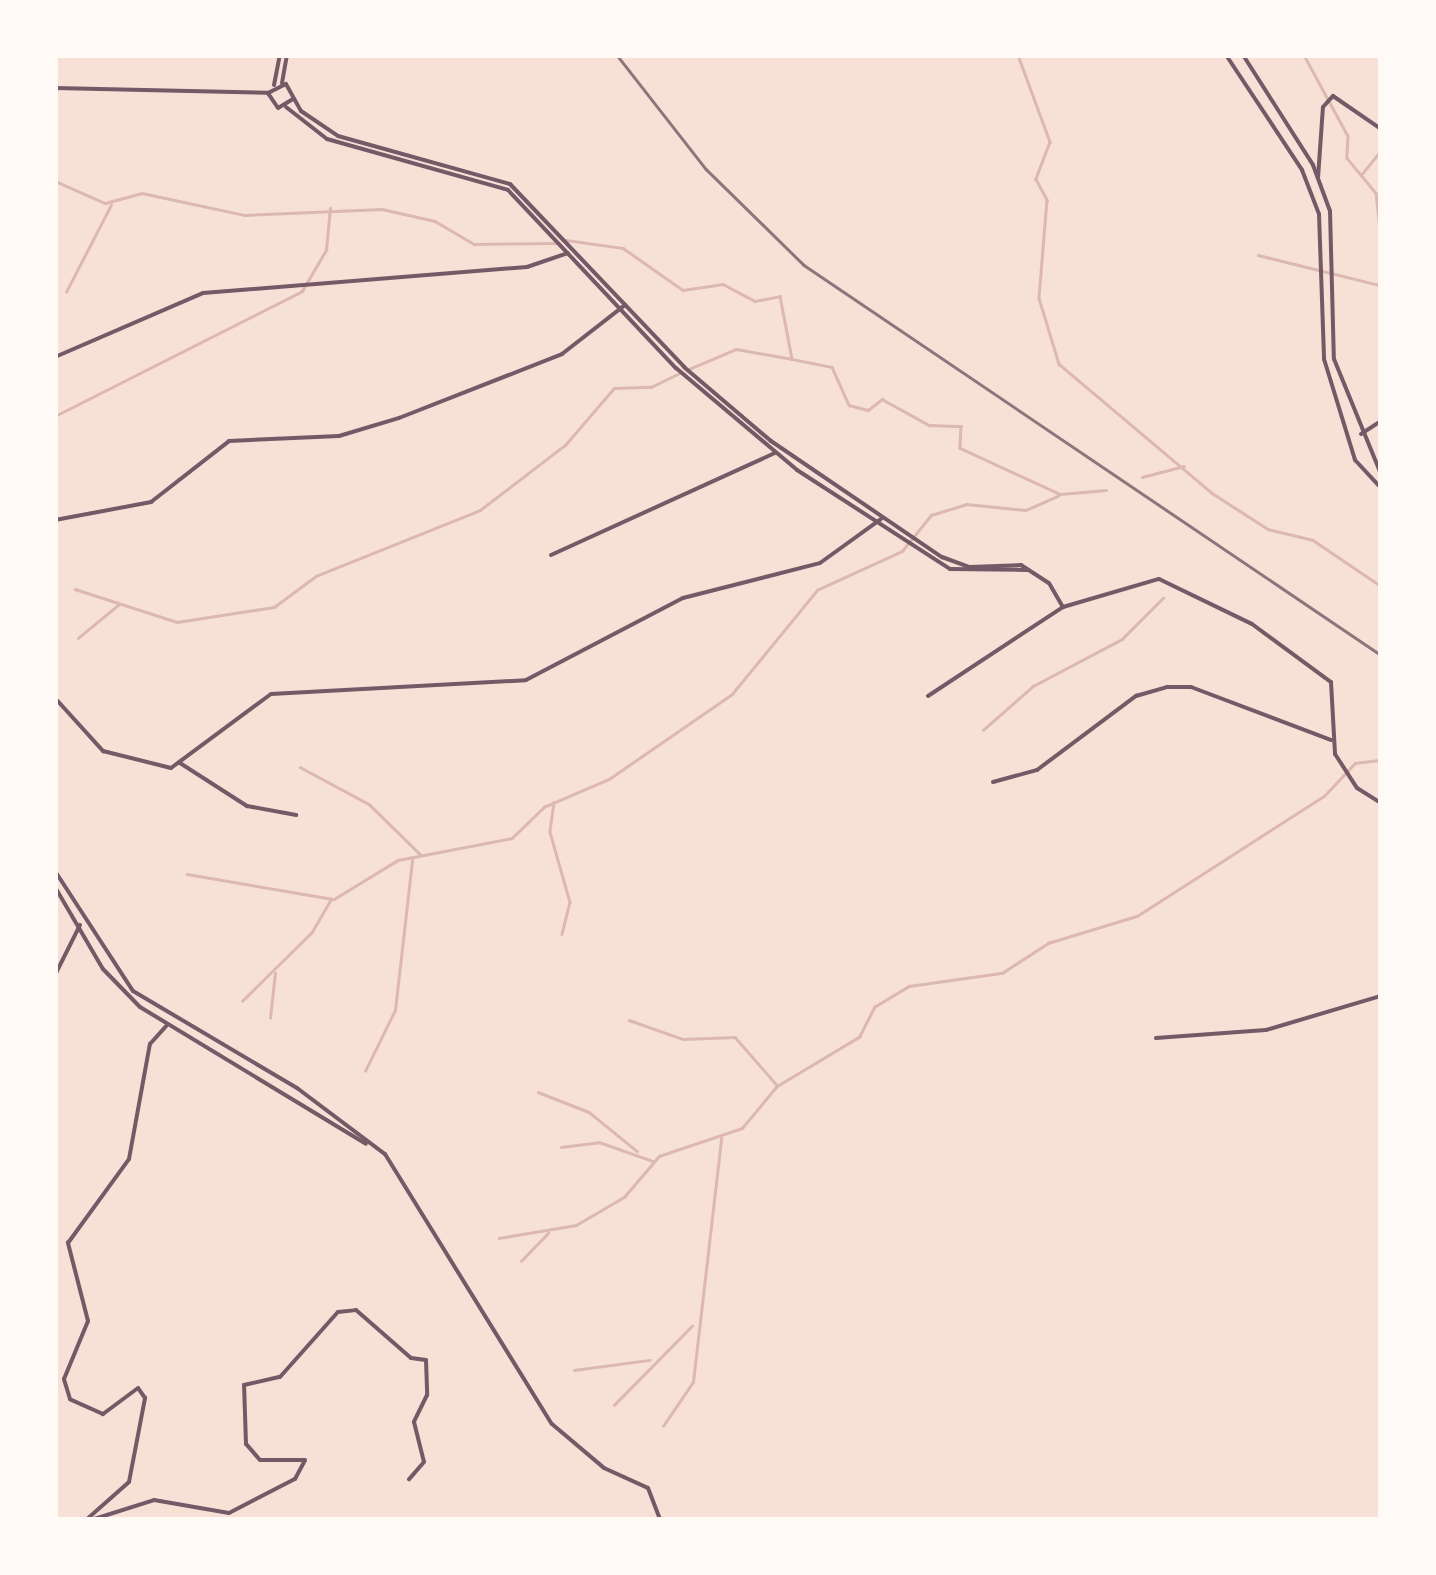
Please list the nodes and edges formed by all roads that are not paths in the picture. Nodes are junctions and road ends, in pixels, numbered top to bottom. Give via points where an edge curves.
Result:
1 (280, 55) edge
2 (288, 55) edge
3 (1226, 55) edge
4 (1243, 55) edge
5 (282, 83) junction
6 (274, 85) junction
7 (55, 88) edge
8 (268, 93) junction
9 (292, 99) junction
10 (286, 107) junction
11 (1381, 129) edge
12 (1318, 178) junction
13 (573, 250) junction
14 (566, 254) junction
15 (625, 305) junction
16 (619, 310) junction
17 (55, 357) edge
18 (1381, 421) edge
19 (1362, 434) junction
20 (1366, 447) junction
21 (775, 452) junction
22 (1354, 455) junction
23 (1381, 474) edge
24 (1381, 488) edge
25 (882, 518) junction
26 (55, 520) edge
27 (878, 525) junction
28 (550, 555) dead end
29 (1030, 570) junction
30 (1064, 607) junction
31 (928, 696) dead end
32 (55, 698) edge
33 (1332, 741) junction
34 (180, 763) junction
35 (994, 782) dead end
36 (1381, 802) edge
37 (296, 815) dead end
38 (55, 871) edge
39 (55, 887) edge
40 (80, 925) junction
41 (55, 975) edge
42 (1381, 996) edge
43 (1305, 1022) junction
44 (166, 1026) junction
45 (1306, 1031) dead end
46 (1156, 1038) dead end
47 (366, 1144) dead end
48 (408, 1479) dead end
49 (88, 1520) edge
50 (660, 1520) edge

1 - 6 street
2 - 5 street
3 - 22 street via 1294,157 1318,214 1324,360
4 - 12 street
5 - 6 street
5 - 9 street
6 - 8 street
7 - 8 street
8 - 10 street via 274,107
9 - 10 street
9 - 13 street via 338,136 504,180
10 - 14 street via 327,140 502,187
11 - 12 street via 1332,96 1323,108
12 - 19 street via 1336,241 1334,359
13 - 14 street
13 - 15 street
14 - 16 street
14 - 17 street via 527,267 203,293
15 - 16 street
15 - 25 street via 744,420
16 - 21 street
16 - 26 street via 562,354 399,418 339,436 230,442 152,502
18 - 19 street
19 - 20 street
20 - 22 street
20 - 23 street
21 - 27 street
21 - 28 street
22 - 24 street
25 - 27 street
25 - 29 street via 956,564
27 - 29 street via 959,572
27 - 34 street via 820,563 683,598 526,680 272,694
29 - 30 street
30 - 31 street
30 - 33 street via 1146,578 1198,592 1331,682
32 - 34 street via 103,751 150,767
33 - 35 street via 1192,687 1167,687 1136,696 1037,770
33 - 36 street via 1343,772
34 - 37 street via 247,806
38 - 50 street via 133,991 298,1088 384,1154 552,1424 604,1468 648,1488
39 - 40 street
40 - 41 street
40 - 44 street via 116,984
42 - 43 street
43 - 45 street
43 - 46 street
44 - 47 street via 275,1082
44 - 49 street via 150,1044 129,1159 68,1243 88,1321 64,1379 70,1398 103,1414 138,1388 145,1398 129,1482
48 - 49 street via 424,1462 414,1422 426,1395 426,1360 410,1358 356,1310 338,1312 280,1377 244,1386 246,1444 260,1460 305,1460 295,1479 229,1512 154,1500

